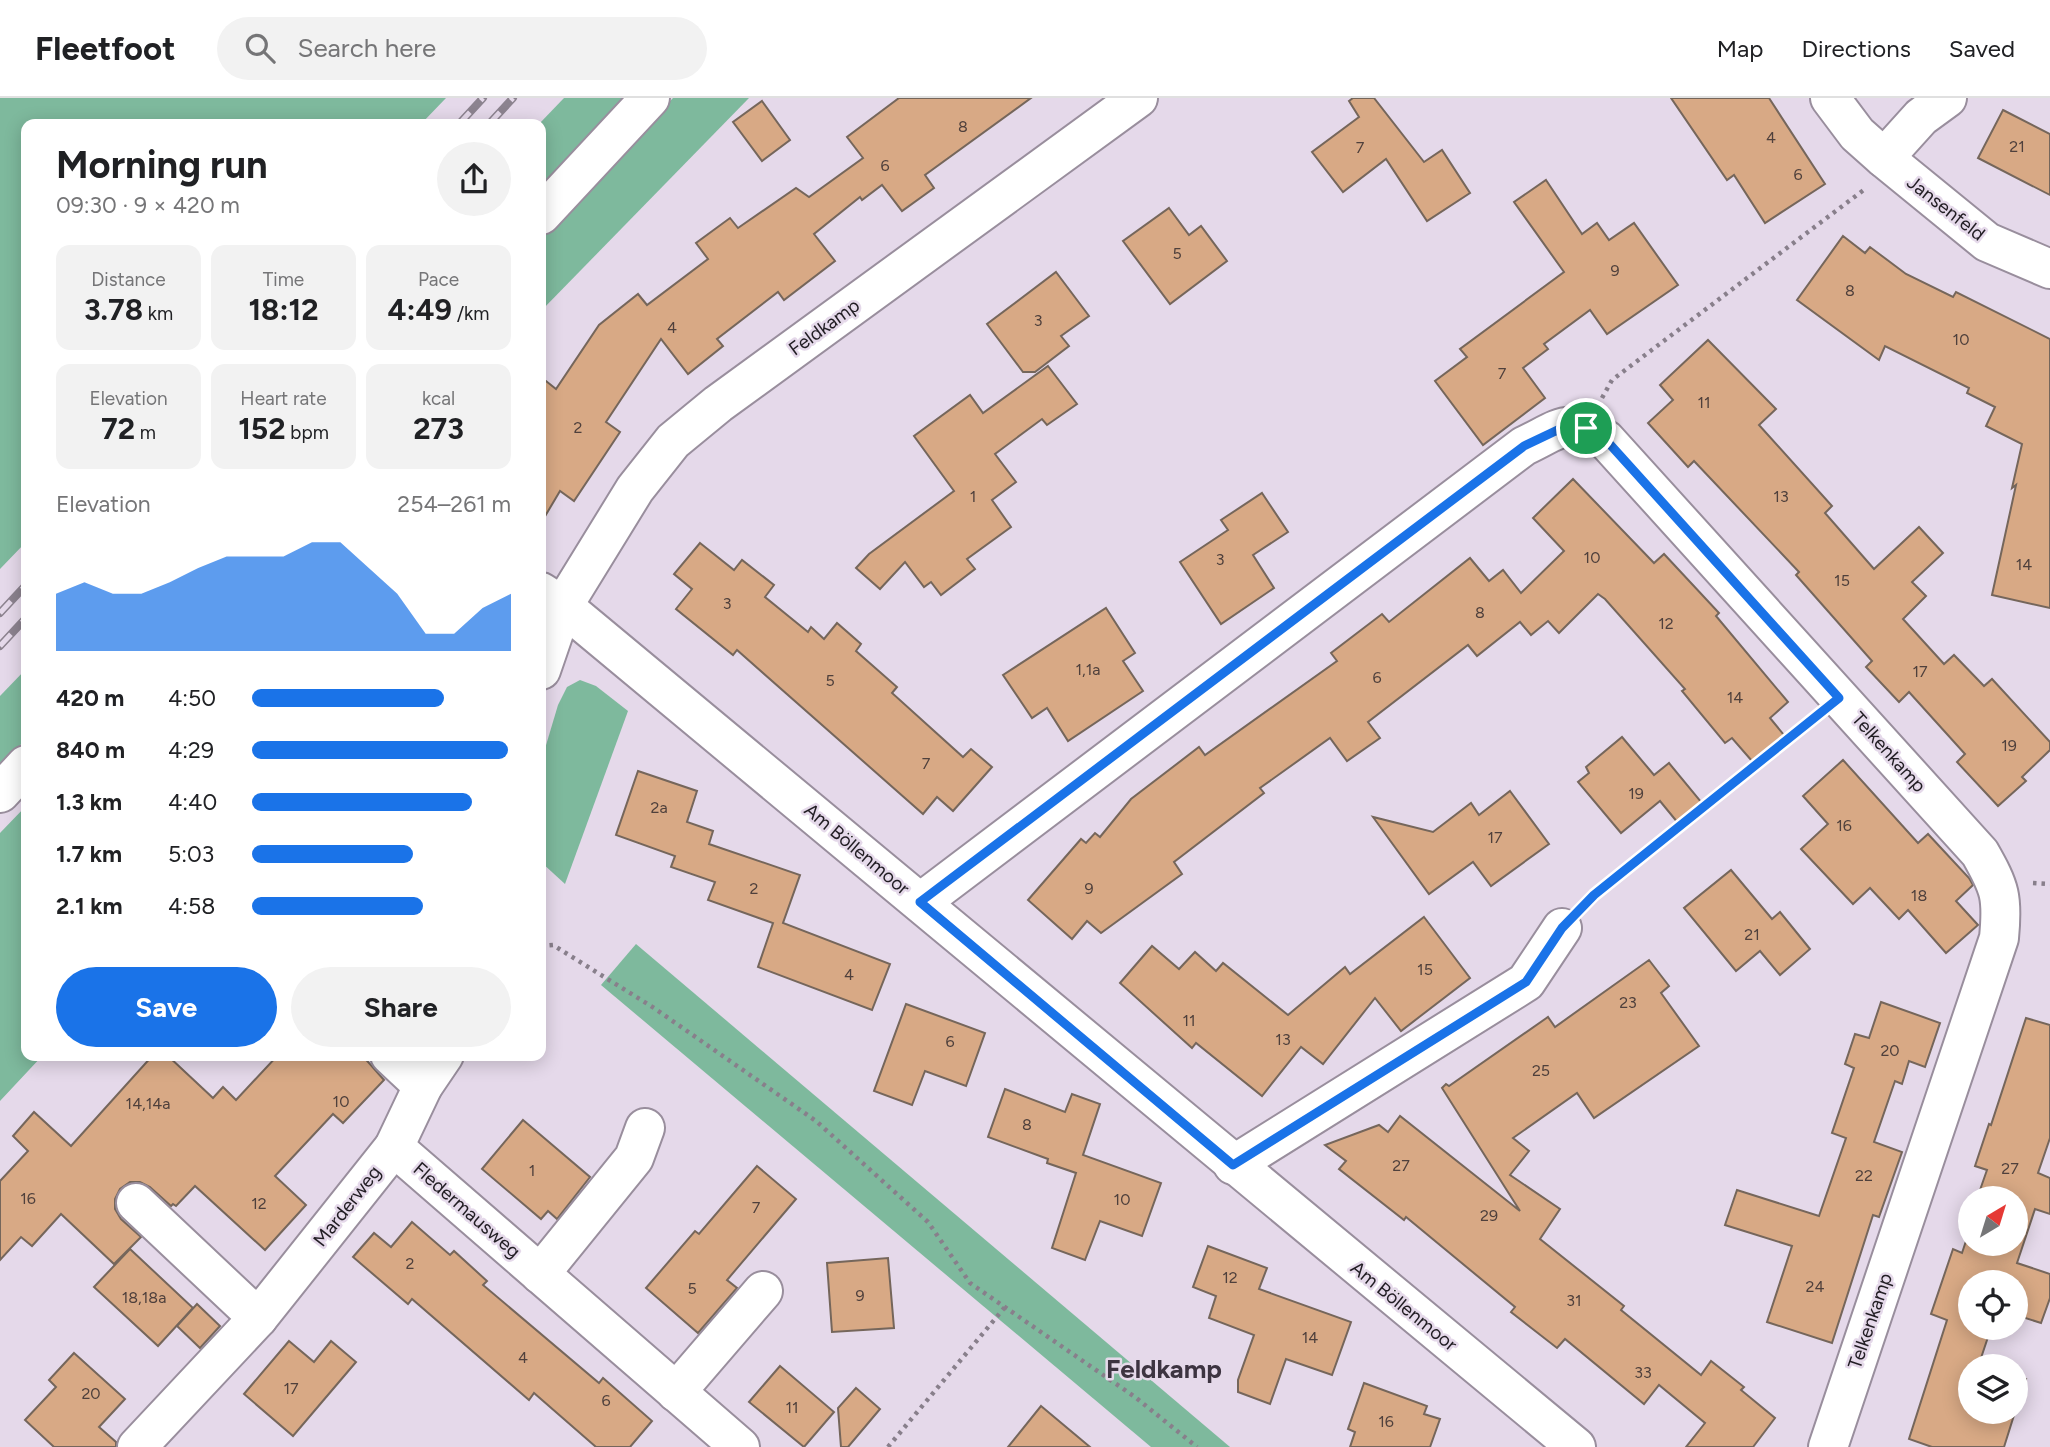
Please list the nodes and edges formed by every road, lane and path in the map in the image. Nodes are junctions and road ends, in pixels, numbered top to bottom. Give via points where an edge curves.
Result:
1 (650, 98) edge
2 (1138, 98) edge
3 (1830, 98) edge
4 (1947, 98) edge
5 (1888, 162) junction
6 (546, 210) edge
7 (2050, 269) edge
8 (1586, 428) junction
9 (552, 599) edge
10 (546, 638) edge
11 (1839, 698) junction
12 (21, 770) edge
13 (0, 793) edge
14 (920, 902) junction
15 (1562, 928) joint
16 (546, 946) edge
17 (396, 1061) edge
18 (440, 1061) edge
19 (423, 1086) junction
20 (645, 1128) dead end
21 (394, 1147) junction
22 (1233, 1165) junction
23 (136, 1203) dead end
24 (540, 1274) junction
25 (763, 1291) dead end
26 (1004, 1307) junction
27 (258, 1318) junction
28 (676, 1392) junction
29 (137, 1447) edge
30 (740, 1447) edge
31 (888, 1447) edge
32 (1197, 1447) edge
33 (1576, 1447) edge
34 (1828, 1447) edge

1 - 6 street
2 - 9 street, Feldkamp via 673,441
3 - 5 street, Jansenfeld via 1857,134
4 - 5 street via 1921,117
5 - 7 street, Jansenfeld via 1987,242
5 - 8 path via 1612,380
8 - 11 street, Telkenkamp via 1606,440
8 - 14 street via 1566,426 1524,446
9 - 10 street
9 - 14 street, Am Böllenmoor
11 - 15 path via 1594,895
11 - 34 street, Telkenkamp via 1980,853 1996,881 2002,907 1993,958
12 - 13 street
14 - 22 street, Am Böllenmoor
15 - 22 street via 1526,982
16 - 26 path via 554,945 654,1008 816,1121 928,1222 970,1283
17 - 19 street
18 - 19 street, Marderweg
19 - 21 street, Marderweg
20 - 24 street via 634,1158
21 - 24 street, Fledermausweg
21 - 27 street, Marderweg
22 - 33 street, Am Böllenmoor
23 - 27 street
24 - 28 street, Fledermausweg
25 - 28 street
26 - 31 path
26 - 32 path via 1135,1397
27 - 29 street, Marderweg
28 - 30 street, Fledermausweg

